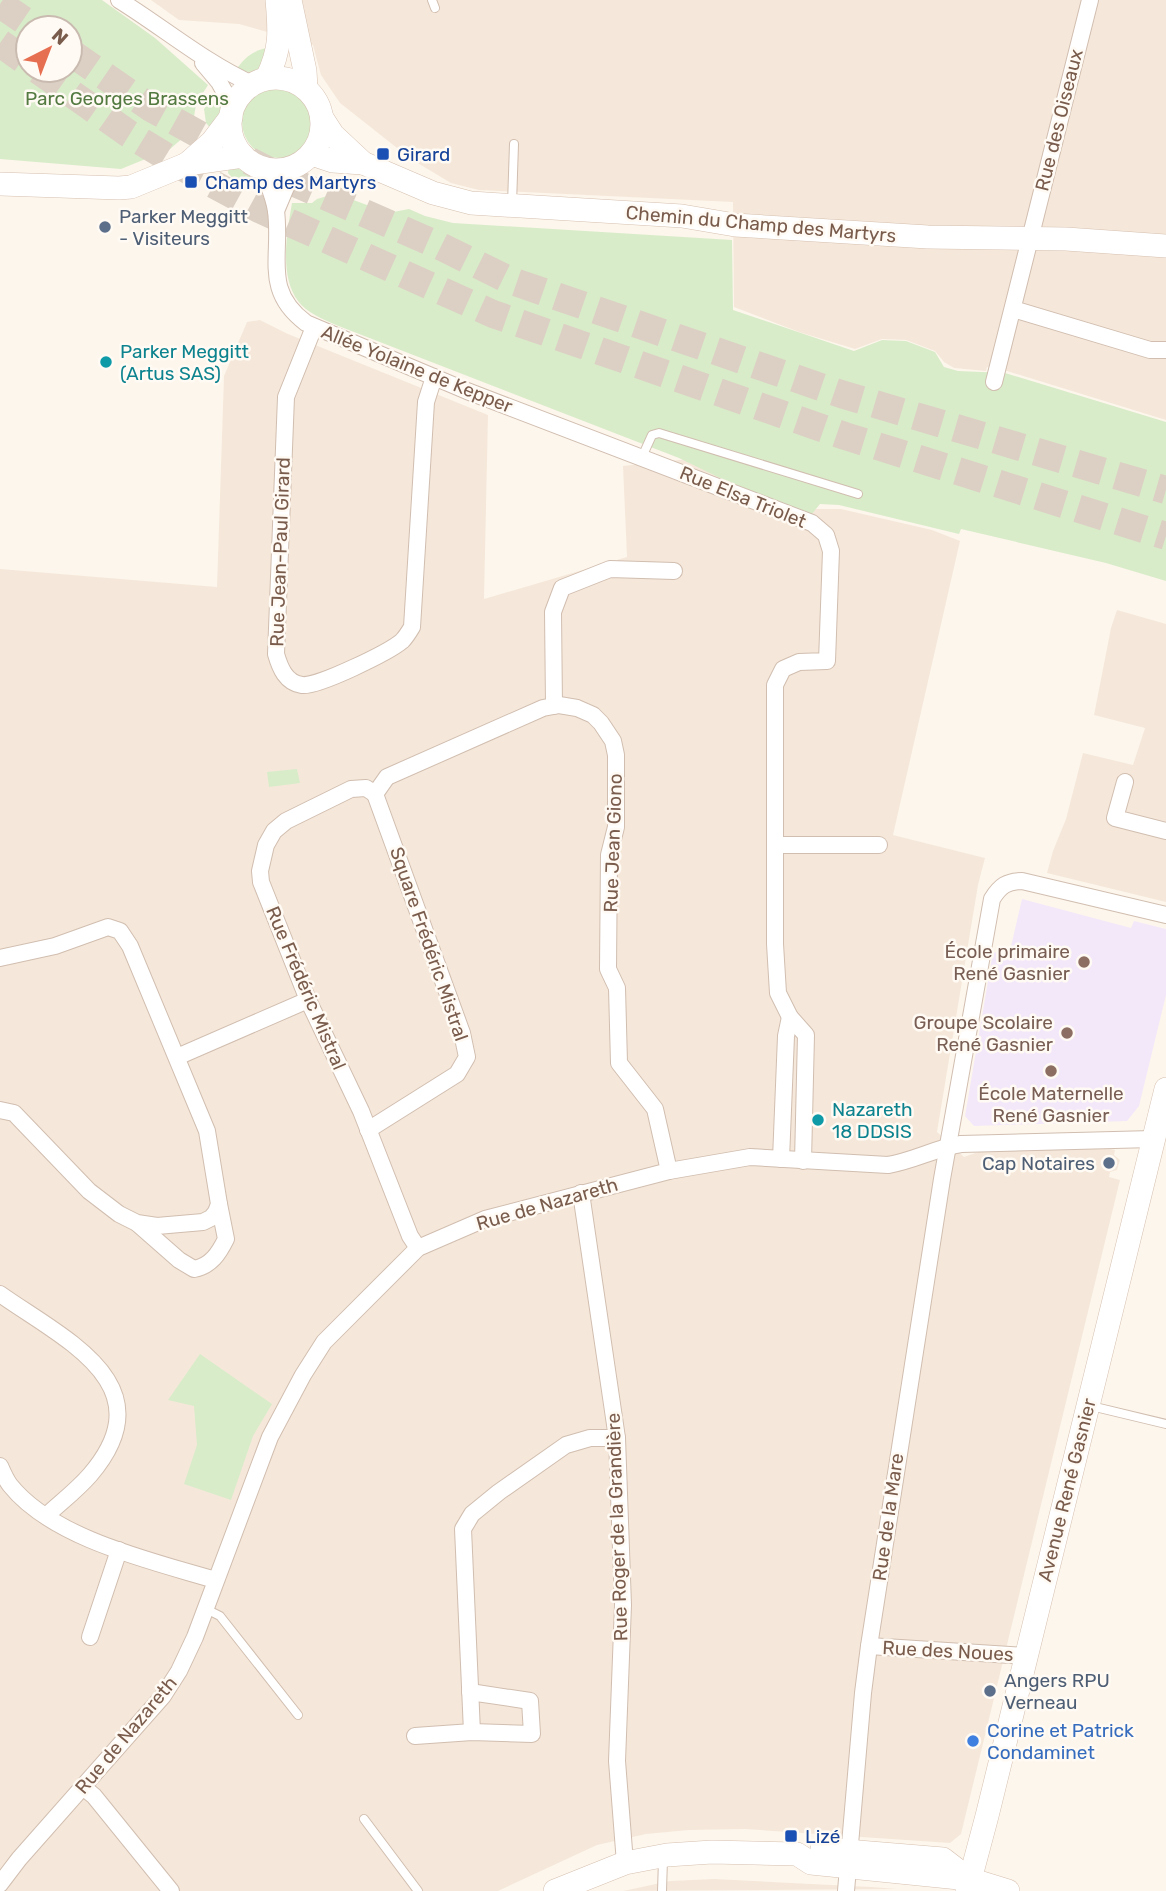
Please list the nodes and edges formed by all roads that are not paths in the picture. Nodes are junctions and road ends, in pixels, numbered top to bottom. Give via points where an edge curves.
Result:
1 (119, 0) edge
2 (277, 0) edge
3 (290, 0) edge
4 (1090, 0) edge
5 (195, 53) junction
6 (260, 81) junction
7 (306, 88) junction
8 (232, 112) junction
9 (322, 118) junction
10 (514, 144) dead end
11 (303, 160) junction
12 (253, 162) junction
13 (363, 163) junction
14 (187, 164) junction
15 (0, 184) edge
16 (512, 205) junction
17 (276, 211) junction
18 (1028, 239) junction
19 (1166, 246) edge
20 (1013, 309) junction
21 (314, 327) junction
22 (1166, 351) edge
23 (434, 377) junction
24 (994, 382) dead end
25 (642, 457) junction
26 (858, 494) dead end
27 (674, 571) dead end
28 (554, 706) junction
29 (1125, 782) dead end
30 (375, 793) junction
31 (1166, 831) edge
32 (775, 845) junction
33 (879, 845) dead end
34 (1166, 915) edge
35 (0, 958) edge
36 (308, 1000) junction
37 (790, 1017) junction
38 (177, 1057) junction
39 (1166, 1089) edge
40 (0, 1110) edge
41 (368, 1130) junction
42 (1153, 1139) junction
43 (947, 1146) junction
44 (781, 1159) junction
45 (803, 1161) junction
46 (669, 1171) junction
47 (581, 1193) junction
48 (219, 1204) junction
49 (137, 1223) junction
50 (418, 1248) junction
51 (0, 1294) edge
52 (1088, 1406) junction
53 (1166, 1424) edge
54 (617, 1438) junction
55 (0, 1466) edge
56 (46, 1516) junction
57 (119, 1550) junction
58 (215, 1580) junction
59 (206, 1609) junction
60 (90, 1637) dead end
61 (869, 1646) junction
62 (1026, 1656) junction
63 (470, 1692) junction
64 (298, 1715) dead end
65 (472, 1732) junction
66 (415, 1736) dead end
67 (83, 1787) junction
68 (364, 1819) dead end
69 (663, 1856) junction
70 (848, 1858) junction
71 (625, 1863) junction
72 (0, 1884) edge
73 (968, 1885) edge
74 (172, 1891) edge
75 (418, 1891) edge
76 (555, 1891) edge
77 (662, 1891) edge
78 (846, 1891) edge
79 (1008, 1891) edge

1 - 5 street
2 - 6 street via 280,37 276,58
3 - 7 street
4 - 18 street, Rue des Oiseaux
5 - 6 street via 228,73
5 - 8 street via 219,82
6 - 7 street via 287,79
6 - 8 street via 241,94
7 - 9 street via 318,103
8 - 12 street via 232,138
8 - 14 street via 212,142
9 - 11 street via 321,137
9 - 13 street, Chemin du Champ des Martyrs
10 - 16 lane
11 - 12 street via 280,170
11 - 13 street, Chemin du Champ des Martyrs
11 - 17 street, Allée Yolaine de Kepper
12 - 14 street
12 - 17 street, Allée Yolaine de Kepper
13 - 16 street, Chemin du Champ des Martyrs via 471,203
14 - 15 street via 131,187
16 - 18 street, Chemin du Champ des Martyrs via 682,216 735,225
17 - 21 street, Allée Yolaine de Kepper via 276,269 281,292 293,312
18 - 19 street, Chemin du Champ des Martyrs
18 - 20 street, Rue des Oiseaux
20 - 22 street
20 - 24 street, Rue des Oiseaux
21 - 23 street, Allée Yolaine de Kepper
21 - 23 street, Rue Jean-Paul Girard via 286,397 276,654 280,670 290,681 304,685 321,681 384,653 412,627 426,402
23 - 25 street, Allée Yolaine de Kepper
25 - 26 lane via 647,441 659,433
25 - 32 street, Rue Elsa Triolet via 812,523 826,535 831,551 827,662 799,662 783,668 775,685
27 - 28 street via 610,569 562,588 553,612
28 - 30 street via 397,772
28 - 46 street, Rue Jean Giono via 593,715 614,748 616,827 609,856 608,968 617,988 619,1063 655,1109
29 - 31 street via 1115,818
30 - 36 street, Rue Frédéric Mistral via 351,789 298,815 274,831 262,852 261,882
30 - 41 street, Square Frédéric Mistral via 467,1057 457,1074
32 - 33 street
32 - 37 street, Rue Elsa Triolet via 778,993
34 - 43 street, Rue de la Mare via 1037,883 1009,881 998,889 988,915
35 - 38 street via 55,946 108,927 120,931
36 - 38 street
36 - 41 street, Rue Frédéric Mistral
37 - 44 street, Rue Elsa Triolet
37 - 45 street, Rue Elsa Triolet via 806,1035
38 - 48 street via 207,1131
39 - 42 street, Avenue René Gasnier
40 - 49 street via 14,1113 89,1191
41 - 50 street, Rue Frédéric Mistral
42 - 43 street, Rue de Nazareth
42 - 52 street, Avenue René Gasnier
43 - 45 street, Rue de Nazareth via 888,1165
43 - 61 street, Rue de la Mare
44 - 45 street, Rue de Nazareth
44 - 46 street, Rue de Nazareth via 750,1157
46 - 47 street, Rue de Nazareth
47 - 50 street, Rue de Nazareth via 485,1219
47 - 54 street, Rue Roger de la Grandière
48 - 49 street via 203,1222
48 - 49 street via 226,1239 216,1257 202,1268 194,1269 179,1260
50 - 58 street, Rue de Nazareth via 324,1342 270,1437
51 - 56 street via 83,1353 106,1376 117,1398 118,1427 105,1455 90,1476
52 - 53 lane
52 - 62 street, Avenue René Gasnier
54 - 63 street via 590,1438 566,1445 472,1514 463,1529
54 - 71 street, Rue Roger de la Grandière via 622,1605 617,1761
55 - 56 street via 9,1485
56 - 57 street
57 - 58 street
57 - 60 street
58 - 59 street, Rue de Nazareth
59 - 64 lane via 220,1616
59 - 67 street, Rue de Nazareth via 163,1696
61 - 62 street, Rue des Noues
61 - 70 street, Rue de la Mare
62 - 73 street, Avenue René Gasnier
63 - 65 street
63 - 65 street via 530,1701 532,1734
65 - 66 street
67 - 72 street, Rue de Nazareth
67 - 74 street
68 - 75 lane
69 - 70 street via 797,1854 811,1863
69 - 71 street
69 - 77 lane
70 - 73 street via 943,1859
70 - 78 street, Rue de la Mare
71 - 76 street
73 - 79 street

